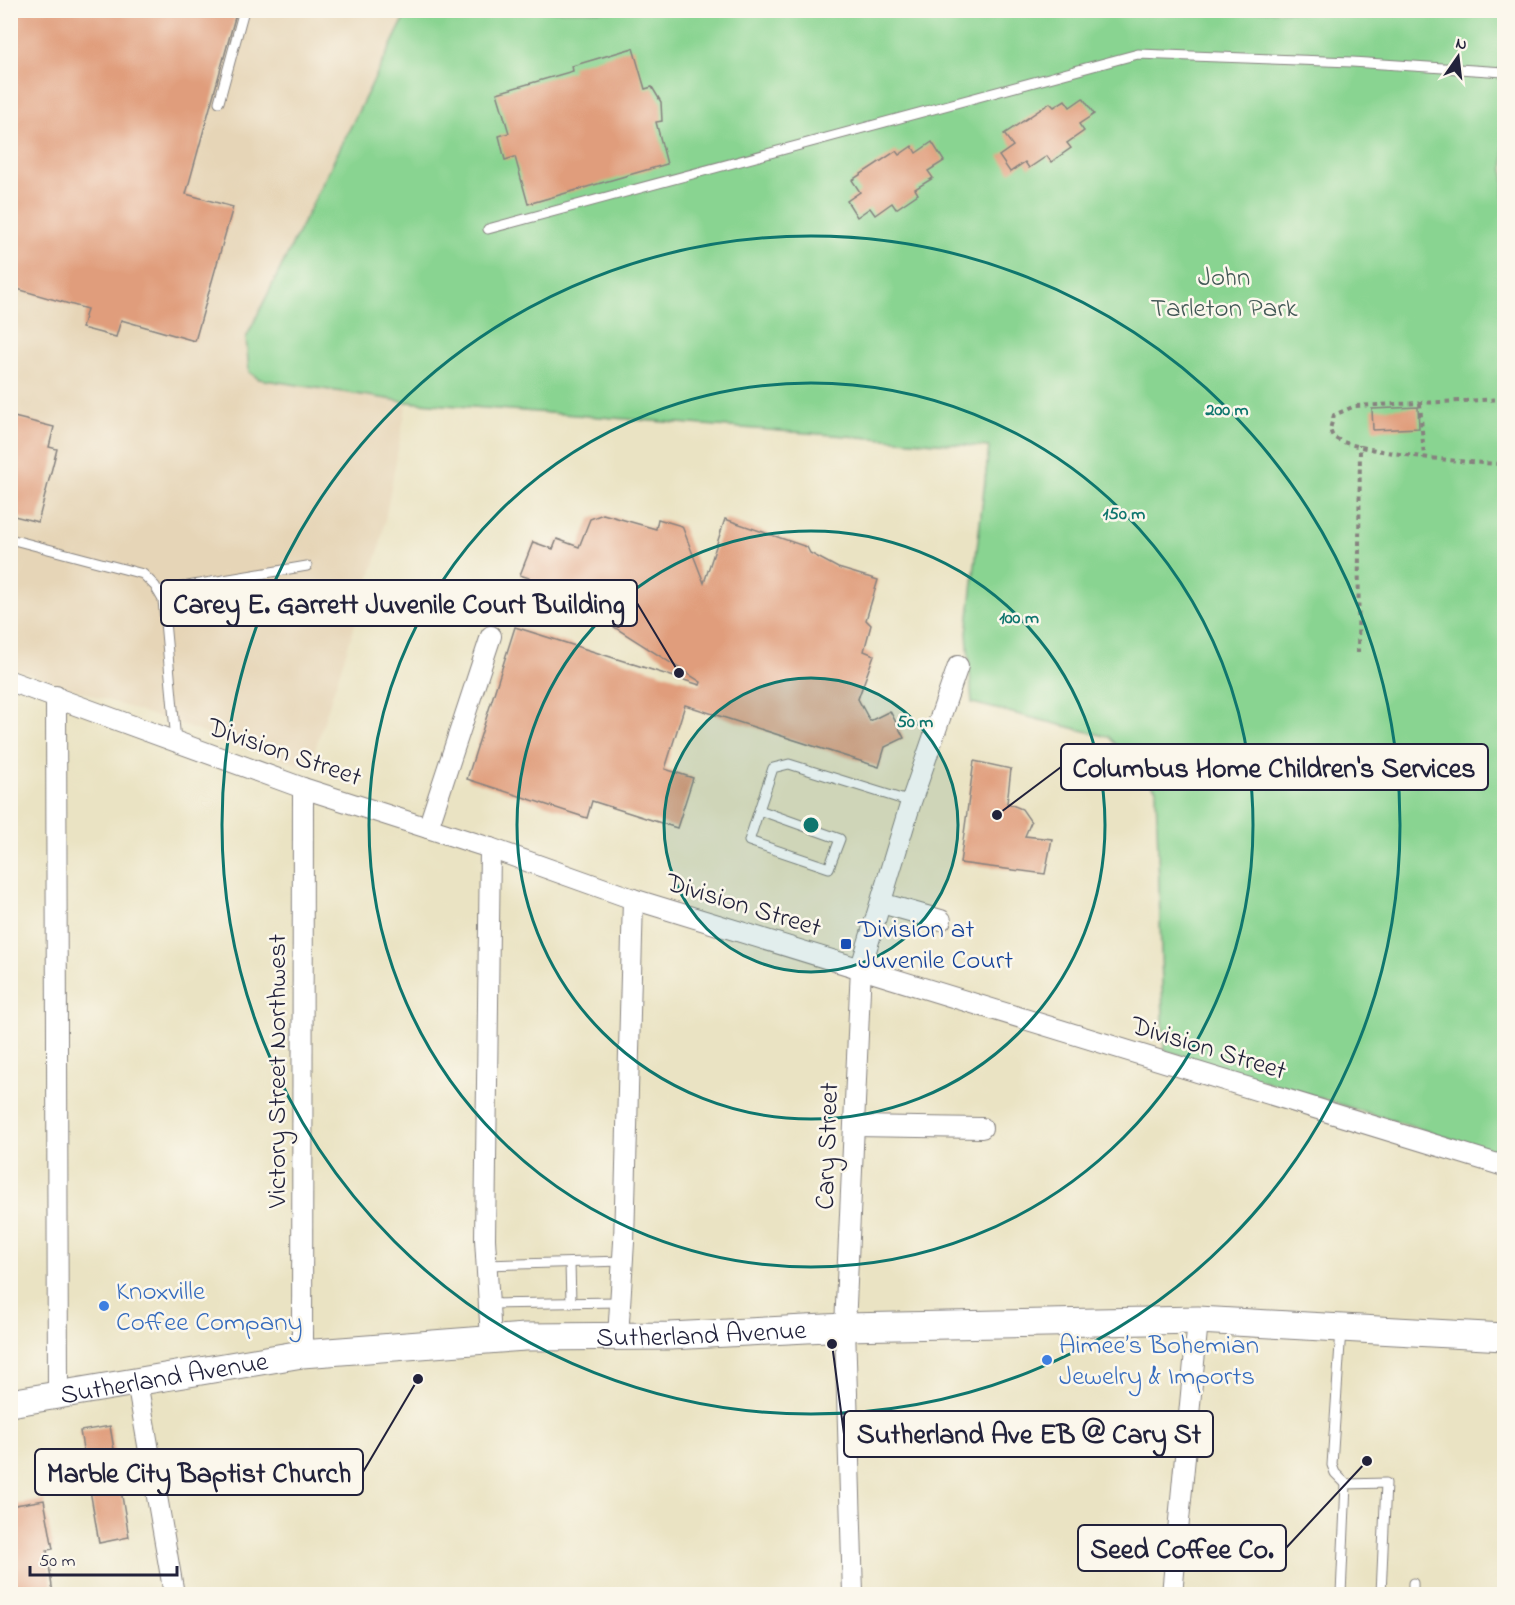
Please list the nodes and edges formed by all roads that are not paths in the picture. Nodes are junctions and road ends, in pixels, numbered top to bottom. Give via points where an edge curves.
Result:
1 (244, 10) edge
2 (1504, 72) edge
3 (219, 102) dead end
4 (488, 229) dead end
5 (10, 539) edge
6 (307, 566) dead end
7 (158, 591) junction
8 (491, 636) dead end
9 (958, 666) dead end
10 (10, 681) edge
11 (56, 696) junction
12 (176, 741) junction
13 (303, 788) junction
14 (911, 802) junction
15 (759, 810) junction
16 (428, 828) junction
17 (490, 848) junction
18 (633, 899) junction
19 (881, 903) junction
20 (941, 920) dead end
21 (861, 967) junction
22 (854, 1126) junction
23 (982, 1128) dead end
24 (1504, 1166) edge
25 (623, 1262) junction
26 (570, 1263) junction
27 (487, 1265) junction
28 (620, 1302) junction
29 (571, 1303) junction
30 (490, 1304) junction
31 (1198, 1320) junction
32 (845, 1327) junction
33 (1341, 1328) junction
34 (618, 1337) junction
35 (1504, 1337) edge
36 (491, 1339) junction
37 (302, 1354) junction
38 (137, 1382) junction
39 (58, 1394) junction
40 (10, 1403) edge
41 (1346, 1484) junction
42 (1413, 1583) dead end
43 (174, 1594) edge
44 (853, 1594) edge
45 (1172, 1594) edge
46 (1341, 1594) edge
47 (1381, 1594) edge
48 (1413, 1594) edge

1 - 3 lane
2 - 4 lane via 1138,54
5 - 7 lane via 143,574
6 - 7 lane
7 - 12 lane via 163,600
8 - 16 street
9 - 14 street, Cary Street
10 - 11 street, Division Street
11 - 12 street, Division Street
11 - 39 street
12 - 13 street, Division Street
13 - 16 street, Division Street
13 - 37 street, Victory Street Northwest
14 - 15 lane via 789,764 773,768
14 - 19 street, Cary Street
15 - 15 lane via 749,841 829,868 840,839
16 - 17 street, Division Street
17 - 18 street, Division Street
17 - 27 street
18 - 21 street, Division Street
18 - 25 street
19 - 20 street
19 - 21 street, Cary Street
21 - 22 street, Cary Street
21 - 24 street, Division Street
22 - 23 street
22 - 32 street, Cary Street
25 - 26 lane
25 - 28 street
26 - 27 lane
26 - 29 lane
27 - 30 street
28 - 29 lane
28 - 34 street
29 - 30 lane
30 - 36 street
31 - 32 street, Sutherland Avenue
31 - 33 street, Sutherland Avenue
31 - 45 street
32 - 34 street, Sutherland Avenue
32 - 44 street, Cary Street
33 - 35 street, Sutherland Avenue
33 - 41 lane via 1332,1465
34 - 36 street, Sutherland Avenue
36 - 37 street, Sutherland Avenue
37 - 38 street, Sutherland Avenue
38 - 39 street, Sutherland Avenue
38 - 43 street
39 - 40 street, Sutherland Avenue
41 - 46 lane
41 - 47 lane via 1386,1484
42 - 48 lane

